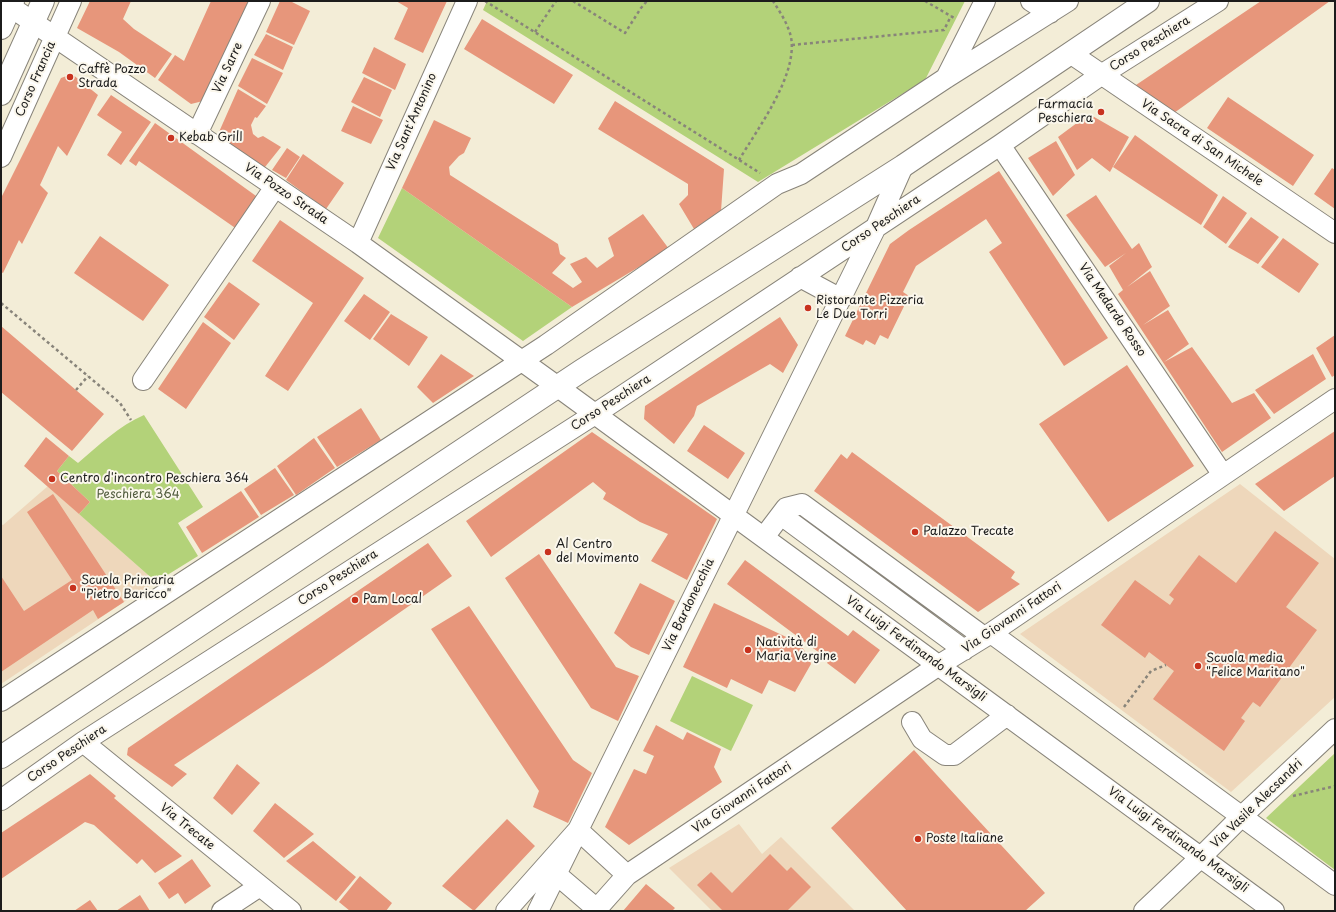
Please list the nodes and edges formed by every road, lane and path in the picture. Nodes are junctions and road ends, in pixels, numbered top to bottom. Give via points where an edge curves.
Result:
1 (71, 1) edge
2 (260, 1) edge
3 (467, 1) edge
4 (486, 1) edge
5 (556, 1) edge
6 (573, 1) edge
7 (647, 1) edge
8 (773, 1) edge
9 (925, 1) edge
10 (985, 1) edge
11 (1031, 1) edge
12 (1068, 1) edge
13 (1148, 1) edge
14 (1218, 1) edge
15 (9, 3) edge
16 (37, 9) edge
17 (1050, 13) junction
18 (951, 16) junction
19 (1, 28) edge
20 (971, 28) junction
21 (535, 32) junction
22 (55, 38) junction
23 (792, 45) junction
24 (1070, 53) junction
25 (1101, 75) junction
26 (946, 78) junction
27 (1, 94) edge
28 (197, 134) junction
29 (1000, 145) junction
30 (1, 157) edge
31 (739, 160) junction
32 (903, 166) junction
33 (777, 184) junction
34 (276, 188) junction
35 (876, 227) junction
36 (1335, 233) edge
37 (358, 243) junction
38 (800, 277) junction
39 (841, 299) junction
40 (1, 303) edge
41 (522, 361) junction
42 (88, 376) junction
43 (143, 380) dead end
44 (558, 387) junction
45 (76, 390) dead end
46 (1335, 399) edge
47 (595, 414) junction
48 (131, 420) dead end
49 (1223, 475) junction
50 (733, 514) junction
51 (781, 515) junction
52 (764, 537) junction
53 (988, 635) junction
54 (964, 650) junction
55 (939, 665) junction
56 (1166, 665) dead end
57 (1, 701) edge
58 (1007, 715) junction
59 (912, 722) dead end
60 (1113, 722) junction
61 (1335, 729) edge
62 (83, 742) junction
63 (1, 757) edge
64 (1, 800) edge
65 (1241, 817) junction
66 (578, 830) junction
67 (1201, 857) junction
68 (556, 874) junction
69 (627, 875) junction
70 (1335, 885) edge
71 (260, 886) junction
72 (596, 910) edge
73 (222, 911) edge
74 (291, 911) edge
75 (506, 911) edge
76 (538, 911) edge
77 (1144, 911) edge
78 (1274, 911) edge

1 - 22 street, Corso Francia
2 - 28 street, Via Sarre
3 - 37 street, Via Sant'Antonino
4 - 21 path
5 - 21 path
6 - 7 path via 625,33
8 - 23 path via 788,27
9 - 18 path
10 - 20 street
11 - 17 street
12 - 17 street
13 - 24 main road
14 - 25 street, Corso Peschiera
15 - 16 street, Via Pozzo Strada
15 - 19 main road
16 - 22 street, Via Pozzo Strada
16 - 27 main road
17 - 26 street
18 - 20 path
18 - 23 path via 944,30
20 - 26 street
21 - 31 path
22 - 28 street, Via Pozzo Strada
22 - 30 street, Corso Francia
23 - 31 path via 788,71 780,91
24 - 25 street, Via Sacra di San Michele
24 - 32 main road
25 - 29 street, Corso Peschiera
25 - 36 street, Via Sacra di San Michele
26 - 33 street via 800,174
28 - 34 street, Via Pozzo Strada
29 - 35 street, Corso Peschiera
29 - 49 street, Via Medardo Rosso
31 - 33 path
32 - 35 street, Via Bardonecchia
32 - 44 main road
33 - 41 street
34 - 37 street, Via Pozzo Strada
34 - 43 street
35 - 38 street, Corso Peschiera
35 - 39 street, Via Bardonecchia
37 - 41 street, Via Pozzo Strada
38 - 39 street
38 - 47 street, Corso Peschiera
39 - 50 street, Via Bardonecchia
40 - 42 path
41 - 44 street, Via Pozzo Strada
41 - 57 street
42 - 45 path
42 - 48 path via 120,403
44 - 47 street, Via Luigi Ferdinando Marsigli
44 - 63 main road
46 - 49 street, Via Giovanni Fattori
47 - 50 street, Via Luigi Ferdinando Marsigli
47 - 62 street, Corso Peschiera
49 - 53 street, Via Giovanni Fattori
50 - 52 street, Via Luigi Ferdinando Marsigli
50 - 66 street, Via Bardonecchia
51 - 52 street
51 - 53 street via 786,508 802,504
51 - 54 street
52 - 55 street, Via Luigi Ferdinando Marsigli
53 - 54 street, Via Giovanni Fattori
53 - 60 street
54 - 55 street, Via Giovanni Fattori
55 - 58 street, Via Luigi Ferdinando Marsigli
55 - 69 street, Via Giovanni Fattori
56 - 60 path via 1151,671
58 - 59 street via 954,755 945,754 922,739
58 - 67 street, Via Luigi Ferdinando Marsigli
60 - 65 street
61 - 65 street, Via Vasile Alecsandri
62 - 64 street, Corso Peschiera
62 - 71 street, Via Trecate
65 - 67 street, Via Vasile Alecsandri
65 - 70 street
66 - 68 street, Via Bardonecchia
66 - 69 street
66 - 75 street
67 - 77 street, Via Vasile Alecsandri
67 - 78 street, Via Luigi Ferdinando Marsigli
68 - 72 street
68 - 76 street, Via Bardonecchia
69 - 72 street, Via Giovanni Fattori
71 - 73 street
71 - 74 street, Via Trecate

